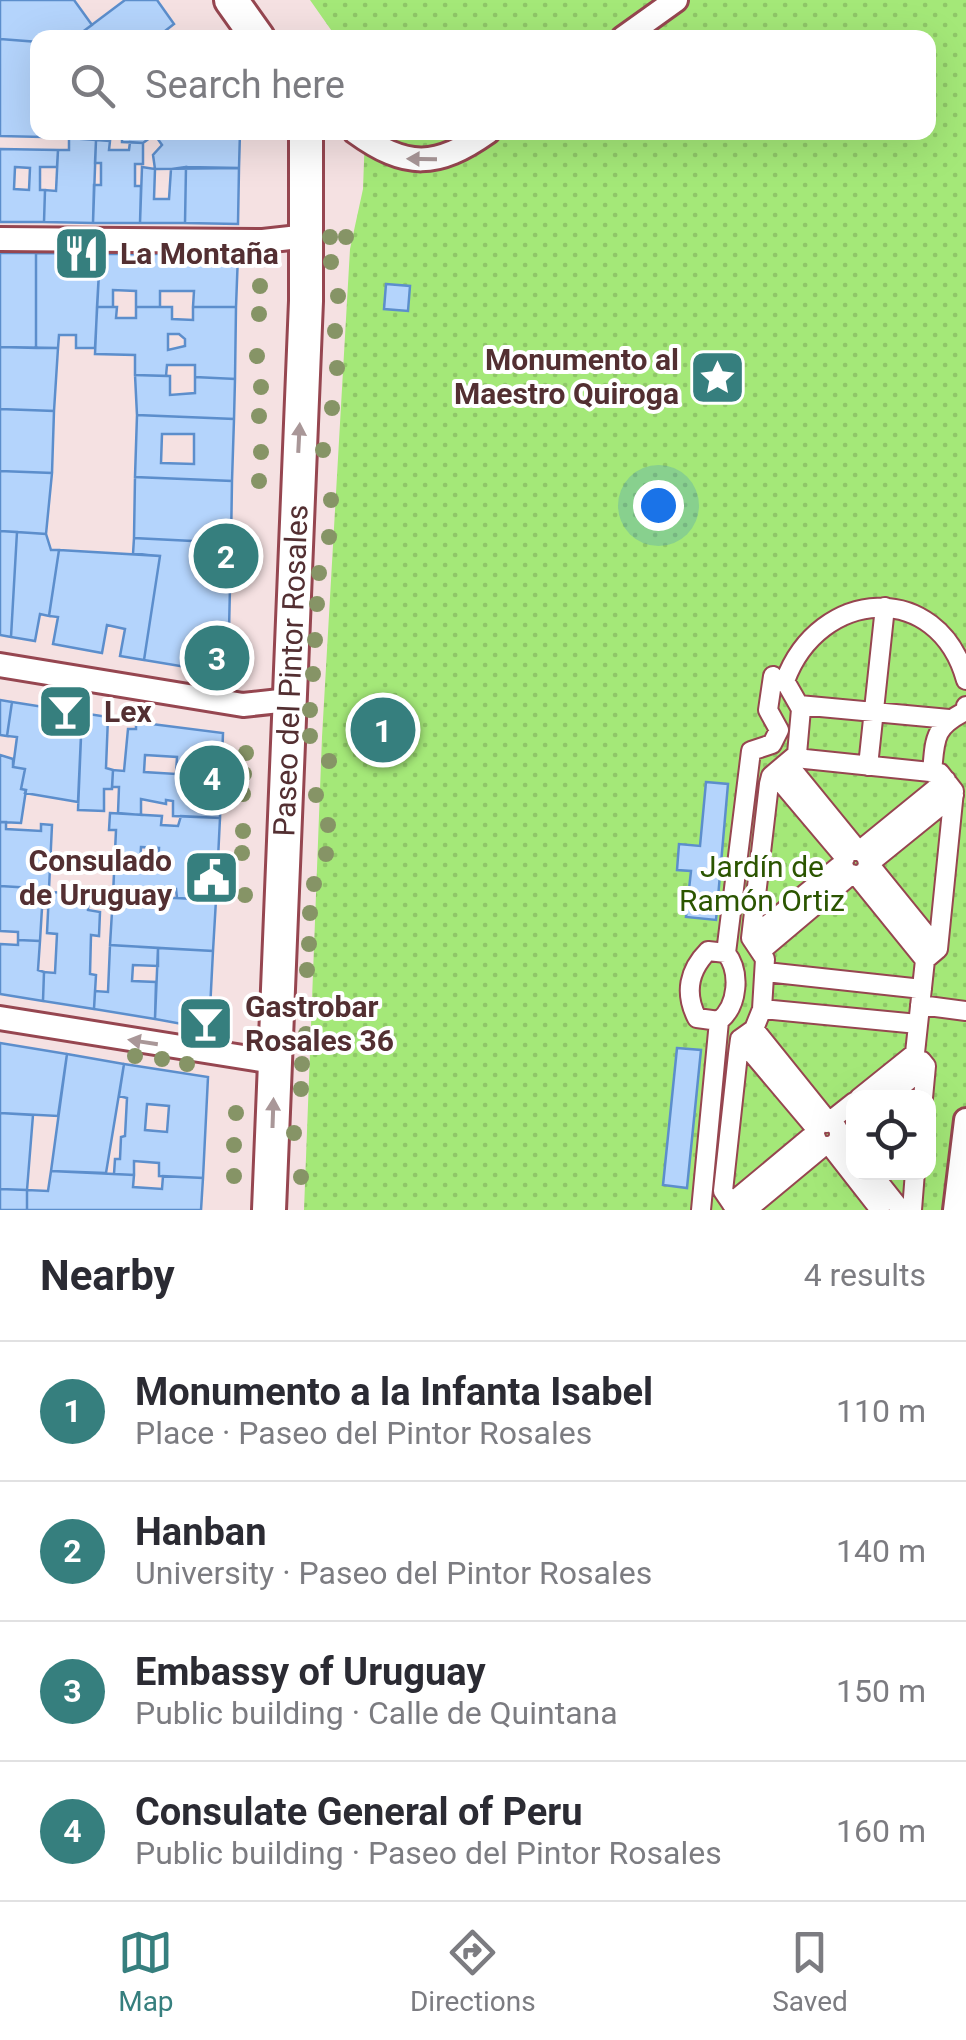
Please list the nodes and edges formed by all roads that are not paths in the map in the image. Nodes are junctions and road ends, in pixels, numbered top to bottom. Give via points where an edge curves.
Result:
1 (231, 0) edge
2 (676, 0) edge
3 (252, 30) edge
4 (634, 30) edge
5 (306, 140) edge
6 (367, 140) edge
7 (476, 140) edge
8 (308, 236) junction
9 (0, 239) edge
10 (885, 606) junction
11 (0, 666) edge
12 (773, 676) dead end
13 (966, 680) edge
14 (289, 700) junction
15 (799, 704) junction
16 (966, 706) edge
17 (874, 712) junction
18 (950, 719) junction
19 (786, 764) junction
20 (868, 766) junction
21 (944, 783) junction
22 (857, 863) junction
23 (756, 944) junction
24 (726, 954) junction
25 (932, 954) junction
26 (766, 972) junction
27 (921, 997) junction
28 (762, 1009) junction
29 (966, 1011) edge
30 (0, 1018) edge
31 (719, 1021) junction
32 (918, 1024) junction
33 (747, 1034) junction
34 (920, 1060) junction
35 (274, 1062) junction
36 (873, 1090) edge
37 (894, 1090) edge
38 (922, 1090) edge
39 (846, 1109) edge
40 (966, 1120) edge
41 (831, 1133) edge
42 (877, 1180) edge
43 (911, 1180) edge
44 (738, 1208) edge
45 (897, 1209) edge
46 (269, 1210) edge
47 (701, 1210) edge
48 (955, 1210) edge

1 - 3 main road
2 - 4 street
5 - 8 main road, Paseo del Pintor Rosales
7 -> 6 street via 459,152 419,161
8 - 9 street
14 -> 8 main road, Paseo del Pintor Rosales
10 - 13 street via 942,636
10 - 15 street via 845,613 806,642 785,681
10 - 17 street
11 - 14 street via 243,705
12 - 24 street via 768,710 779,730 772,744 751,751
14 - 35 main road, Paseo del Pintor Rosales
15 - 17 street
15 - 19 street
16 - 18 street
17 - 18 street
17 - 20 street
18 - 21 street via 936,733
19 - 20 street
19 - 22 street
19 - 23 street via 768,788
20 - 21 street
21 - 22 street via 864,846
21 - 25 street
22 - 23 street via 838,867
22 - 25 street via 874,870
23 - 26 street
24 - 31 street via 736,970 732,1006
24 - 31 street via 708,951 692,966 690,985 697,1018
25 - 27 street
26 - 27 street
26 - 28 street
27 - 29 street
27 - 32 street
28 - 32 street
28 - 33 street
35 -> 30 street
31 - 47 street
32 - 34 street
33 - 41 street
33 - 44 street via 723,1191
34 - 36 street
34 - 37 street
34 - 38 street
46 -> 35 main road, Paseo del Pintor Rosales
39 - 41 street
40 - 48 street
41 - 44 street via 810,1138
41 - 45 street
42 - 45 street
43 - 45 street

